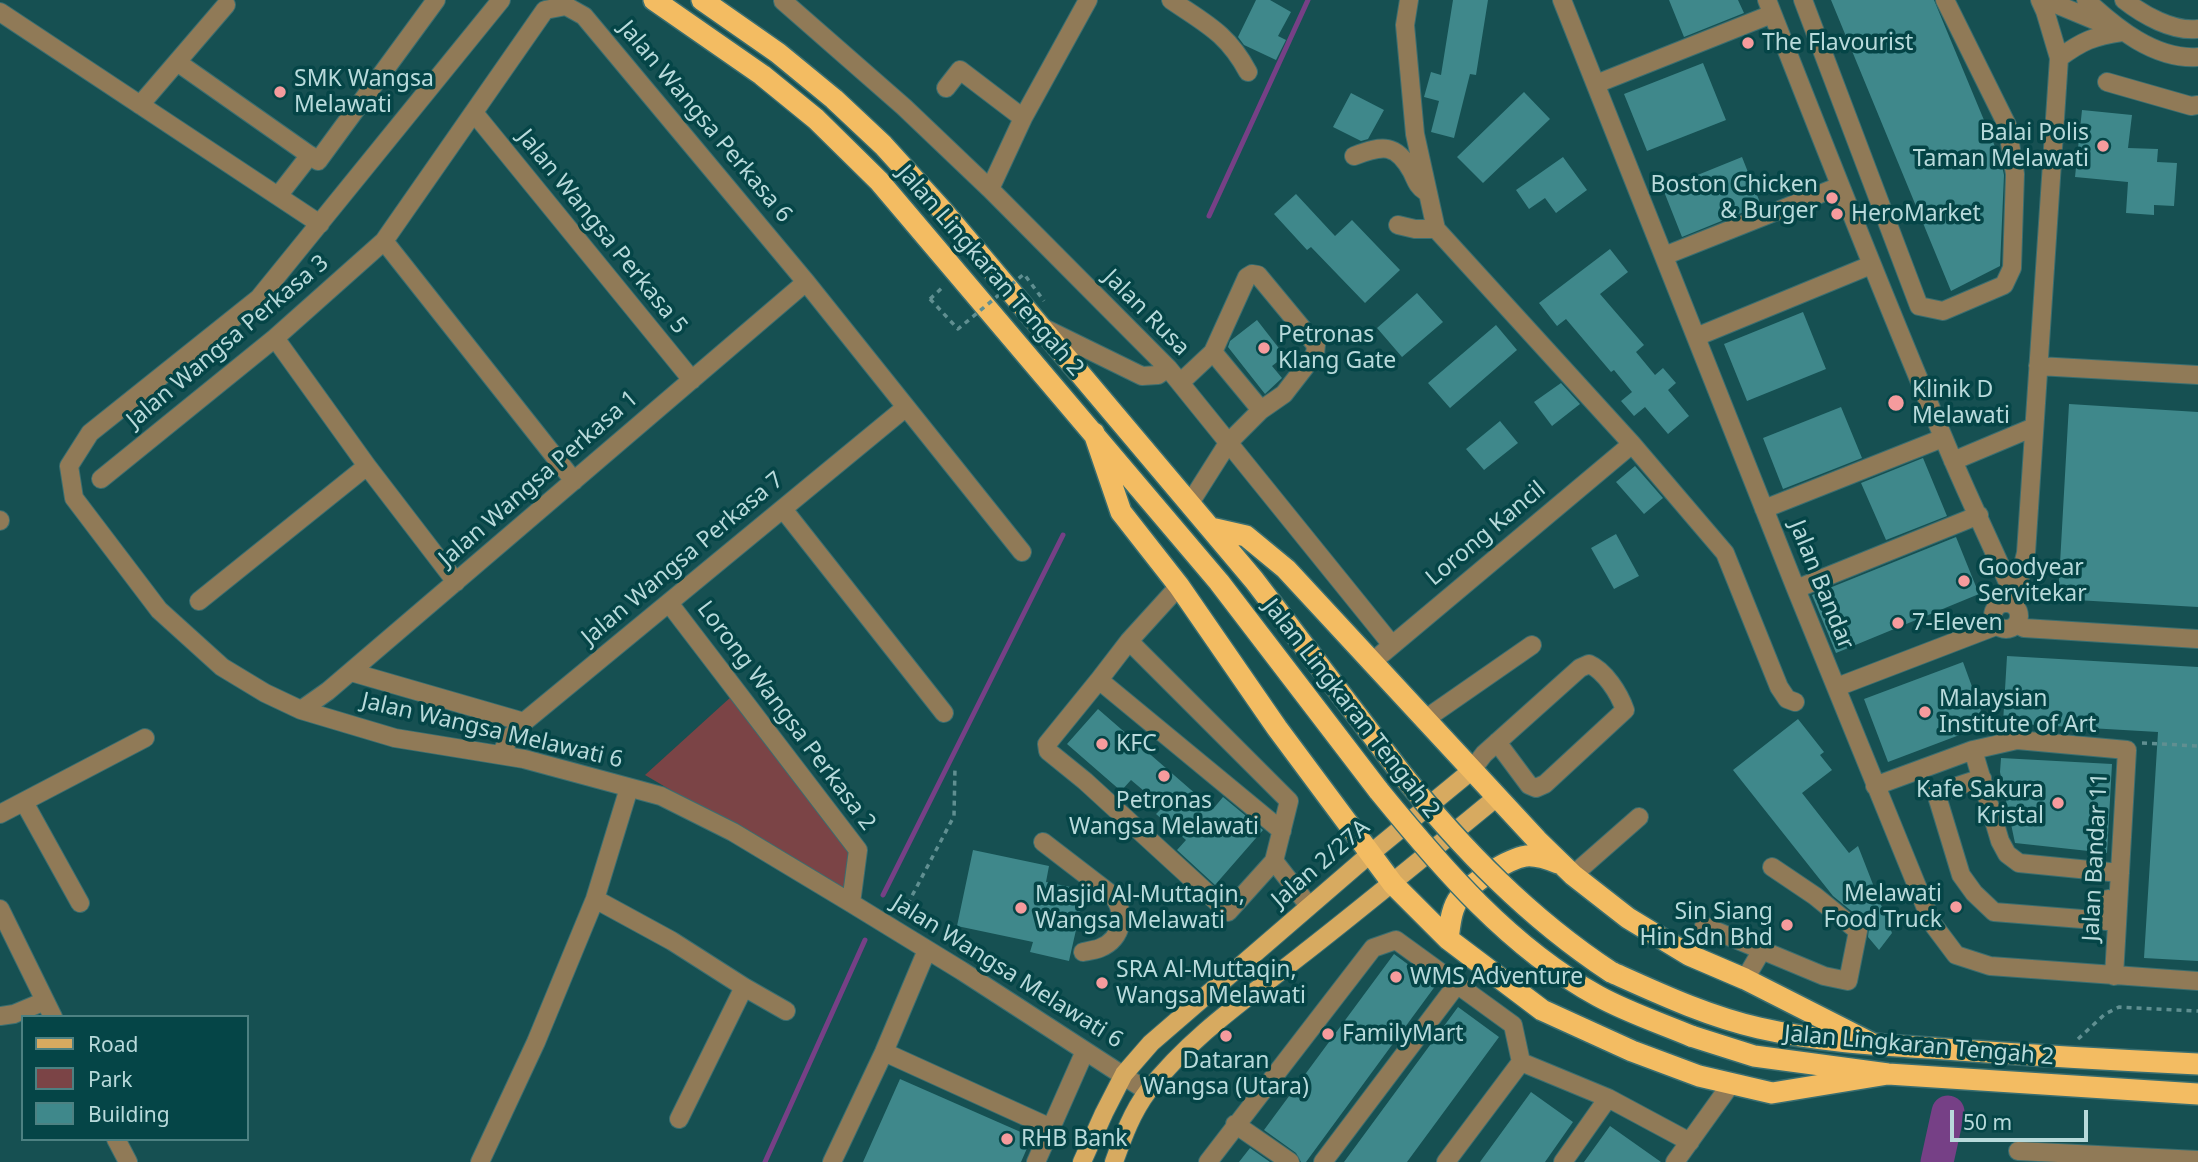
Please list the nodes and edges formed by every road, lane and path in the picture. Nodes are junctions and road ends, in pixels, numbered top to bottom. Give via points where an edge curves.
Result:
1 (436, 0) edge
2 (501, 0) edge
3 (654, 0) edge
4 (702, 0) edge
5 (1088, 0) edge
6 (1171, 0) edge
7 (1409, 0) edge
8 (1562, 0) edge
9 (1803, 0) edge
10 (1945, 0) edge
11 (2040, 0) edge
12 (2046, 0) edge
13 (2087, 0) edge
14 (2124, 0) edge
15 (783, 1) edge
16 (226, 5) dead end
17 (1769, 7) edge
18 (0, 12) edge
19 (2198, 29) edge
20 (2124, 32) junction
21 (2198, 57) edge
22 (2059, 58) junction
23 (177, 62) junction
24 (1248, 72) dead end
25 (2107, 82) dead end
26 (1596, 84) junction
27 (946, 88) dead end
28 (140, 105) junction
29 (2198, 105) edge
30 (475, 114) junction
31 (1023, 118) junction
32 (310, 155) junction
33 (1354, 156) dead end
34 (1840, 186) junction
35 (990, 189) junction
36 (1430, 195) junction
37 (278, 196) junction
38 (320, 224) junction
39 (1398, 225) dead end
40 (1436, 229) junction
41 (384, 241) junction
42 (1664, 256) junction
43 (1871, 265) junction
44 (806, 282) junction
45 (930, 299) dead end
46 (1044, 301) dead end
47 (1039, 326) junction
48 (1696, 337) junction
49 (275, 338) junction
50 (1213, 352) junction
51 (2038, 366) junction
52 (1168, 368) junction
53 (2198, 375) edge
54 (692, 380) junction
55 (1181, 382) junction
56 (905, 408) junction
57 (1261, 410) junction
58 (2034, 426) junction
59 (1094, 433) junction
60 (1943, 438) junction
61 (1228, 443) junction
62 (1632, 443) junction
63 (1953, 461) junction
64 (367, 466) junction
65 (101, 479) dead end
66 (574, 481) junction
67 (1190, 503) junction
68 (783, 509) junction
69 (1764, 509) junction
70 (1979, 514) junction
71 (1211, 528) junction
72 (1022, 552) dead end
73 (456, 582) junction
74 (1180, 586) junction
75 (1796, 589) junction
76 (199, 601) dead end
77 (2014, 602) junction
78 (668, 603) junction
79 (2017, 624) junction
80 (1996, 626) junction
81 (2198, 639) edge
82 (1129, 641) junction
83 (1392, 645) junction
84 (1532, 645) dead end
85 (1371, 663) junction
86 (351, 671) junction
87 (1099, 680) junction
88 (1837, 687) junction
89 (1795, 702) dead end
90 (301, 710) junction
91 (944, 713) dead end
92 (1424, 720) junction
93 (524, 722) junction
94 (145, 737) dead end
95 (1497, 742) junction
96 (2198, 746) edge
97 (1973, 750) junction
98 (2127, 750) junction
99 (500, 755) junction
100 (955, 766) dead end
101 (1471, 771) junction
102 (1982, 778) junction
103 (1875, 786) junction
104 (629, 788) junction
105 (1497, 797) junction
106 (24, 802) junction
107 (0, 814) edge
108 (1639, 817) dead end
109 (1282, 831) junction
110 (1043, 842) dead end
111 (1370, 854) junction
112 (1274, 861) junction
113 (1772, 867) dead end
114 (1569, 871) junction
115 (2115, 872) junction
116 (1393, 884) junction
117 (595, 899) junction
118 (80, 903) dead end
119 (851, 903) junction
120 (1309, 906) junction
121 (0, 909) edge
122 (1704, 926) dead end
123 (894, 931) junction
124 (1448, 939) junction
125 (927, 950) junction
126 (1762, 950) junction
127 (1083, 952) dead end
128 (2114, 976) junction
129 (1745, 979) junction
130 (2198, 981) edge
131 (1458, 983) junction
132 (744, 987) junction
133 (49, 1009) edge
134 (786, 1011) dead end
135 (2198, 1012) edge
136 (0, 1016) edge
137 (1873, 1044) junction
138 (1085, 1051) junction
139 (884, 1052) junction
140 (2059, 1057) junction
141 (1521, 1062) junction
142 (2198, 1063) edge
143 (1124, 1074) junction
144 (1888, 1074) junction
145 (1731, 1084) junction
146 (1147, 1091) junction
147 (2198, 1094) edge
148 (1608, 1098) junction
149 (679, 1119) dead end
150 (1235, 1124) junction
151 (1049, 1127) junction
152 (117, 1141) edge
153 (1690, 1142) junction
154 (2018, 1151) dead end
155 (2198, 1160) edge
156 (483, 1161) edge
157 (128, 1162) edge
158 (832, 1162) edge
159 (1036, 1162) edge
160 (1082, 1162) edge
161 (1114, 1162) edge
162 (1208, 1162) edge
163 (1290, 1162) edge
164 (1323, 1162) edge
165 (1446, 1162) edge
166 (1563, 1162) edge
167 (1675, 1162) edge

1 - 32 street via 318,161
2 - 38 street
3 - 59 highway, Jalan Lingkaran Tengah 2 via 816,119 879,181
4 - 47 highway, Jalan Lingkaran Tengah 2 via 778,53 883,145
5 - 31 street
6 - 24 street via 1220,34 1237,51
7 - 36 street via 1405,25 1415,134
8 - 26 street, Jalan Bandar
9 - 10 street via 1919,306 1943,311 2004,285 2012,268 2015,174 2007,125
11 - 22 street
12 - 20 street
13 - 20 street
14 - 19 street via 2163,23
15 - 35 street, Jalan Rusa
16 - 23 street
17 - 26 street
17 - 34 street
18 - 28 street
20 - 21 street via 2152,48
20 - 22 street via 2097,36
22 - 51 street
23 - 28 street
23 - 32 street
25 - 29 street
26 - 42 street, Jalan Bandar
27 - 31 street via 960,70
28 - 37 street
30 - 41 street, Jalan Wangsa Perkasa 6
30 - 44 street, Jalan Wangsa Perkasa 6 via 545,10 566,6 584,16
30 - 54 street, Jalan Wangsa Perkasa 5
31 - 35 street
32 - 37 street
33 - 36 street via 1376,148 1391,149
34 - 42 street
34 - 43 street
35 - 52 street, Jalan Rusa
36 - 40 street
37 - 38 street
38 - 90 street, Jalan Wangsa Melawati 6 via 259,298 90,433 69,466 74,498 159,610 222,667
39 - 40 street
40 - 62 street
41 - 49 street, Jalan Wangsa Perkasa 3
41 - 66 street
42 - 48 street, Jalan Bandar
43 - 48 street
43 - 60 street
44 - 54 street, Jalan Wangsa Perkasa 1
44 - 56 street, Jalan Wangsa Perkasa 6
45 - 46 path, bridge via 958,328 1024,274
47 - 52 street via 1142,376 1158,375
47 - 67 highway, Jalan Lingkaran Tengah 2
48 - 69 street, Jalan Bandar
49 - 64 street
49 - 65 street, Jalan Wangsa Perkasa 3
50 - 55 street
50 - 57 street
50 - 57 street via 1247,277 1258,275 1316,345 1315,354 1284,394
51 - 53 street
51 - 58 street
52 - 55 street, Jalan Rusa
54 - 66 street, Jalan Wangsa Perkasa 1
55 - 61 street, Jalan Rusa
56 - 68 street, Jalan Wangsa Perkasa 7
56 - 72 street, Jalan Wangsa Perkasa 6
57 - 61 street
58 - 63 street
58 - 77 street via 2026,553
59 - 74 highway via 1121,512
59 - 144 highway, Jalan Lingkaran Tengah 2, bridge via 1219,582 1379,791 1455,878 1522,942 1596,995 1691,1036 1754,1056
60 - 63 street
60 - 69 street
61 - 67 street
61 - 83 street, Jalan Rusa
62 - 83 street, Lorong Kancil
62 - 89 street via 1725,553 1779,687
63 - 70 street
64 - 73 street
64 - 76 street
66 - 73 street, Jalan Wangsa Perkasa 1
67 - 71 highway, Jalan Lingkaran Tengah 2
68 - 78 street, Jalan Wangsa Perkasa 7
68 - 91 street
69 - 75 street, Jalan Bandar
70 - 75 street
70 - 77 street
71 - 85 highway via 1246,536 1276,561
71 - 137 highway, Jalan Lingkaran Tengah 2, bridge via 1447,828 1507,891 1575,949 1611,972 1700,1011 1748,1025
73 - 86 street, Jalan Wangsa Perkasa 1
74 - 82 street
74 - 111 highway
75 - 88 street, Jalan Bandar
77 - 79 street via 2019,612
77 - 80 street via 1996,608 1992,616
78 - 93 street, Jalan Wangsa Perkasa 7
78 - 119 street, Lorong Wangsa Perkasa 2 via 858,850
79 - 80 street via 2006,630
79 - 81 street
80 - 88 street
82 - 87 street
82 - 109 street via 1289,801
83 - 85 street, Lorong Kancil
84 - 92 street
85 - 92 highway
86 - 90 street, Jalan Wangsa Perkasa 1
86 - 93 street
87 - 109 street
87 - 112 street via 1047,744 1048,751 1228,912
88 - 103 street, Jalan Bandar
90 - 99 street, Jalan Wangsa Melawati 6 via 395,738
92 - 101 highway
93 - 99 street, Jalan Wangsa Perkasa 7
94 - 106 street
95 - 95 street via 1589,664 1598,667 1625,710 1536,788
95 - 101 street
96 - 98 path via 2140,743
97 - 98 street, Jalan Bandar 11 via 2017,740
97 - 102 street
97 - 103 street, Jalan Bandar 11
98 - 115 street, Jalan Bandar 11
99 - 104 street, Jalan Wangsa Melawati 6
100 - 123 path via 954,816
101 - 105 highway
101 - 111 main road, Jalan 2/27A
102 - 115 street via 2000,841 2019,863
102 - 115 street via 1936,793 1961,875 1994,912 2107,921
103 - 128 street, Jalan Bandar via 1932,923 1956,954 1990,967
104 - 117 street
104 - 119 street, Jalan Wangsa Melawati 6 via 661,796 733,832
105 - 114 highway
105 - 116 main road
106 - 107 street
106 - 118 street
108 - 114 street
109 - 112 street
110 - 127 street via 1119,903 1119,930 1111,941
111 - 116 highway
111 - 120 main road, Jalan 2/27A
112 - 120 street
113 - 126 street via 1858,931 1848,981
114 - 124 highway via 1543,858 1509,861 1460,897
114 - 129 highway via 1628,919 1689,955
115 - 128 street, Jalan Bandar 11
116 - 124 highway
116 - 146 main road via 1202,1035
117 - 132 street
117 - 156 street
119 - 123 street, Jalan Wangsa Melawati 6
120 - 143 main road, Jalan 2/27A via 1152,1043
121 - 133 street
122 - 126 street
123 - 125 street, Jalan Wangsa Melawati 6
124 - 145 highway via 1542,1010 1632,1051
125 - 138 street, Jalan Wangsa Melawati 6
125 - 139 street
126 - 129 street
128 - 130 street, Jalan Bandar
129 - 137 highway
131 - 141 street via 1513,1025
131 - 150 street via 1396,940 1373,948
131 - 164 street
132 - 134 street
132 - 149 street
133 - 136 street
135 - 140 path via 2119,1007 2105,1014
137 - 140 highway, Jalan Lingkaran Tengah 2
138 - 143 street, Jalan Wangsa Melawati 6
138 - 151 street
139 - 151 street
139 - 158 street
140 - 142 highway, Jalan Lingkaran Tengah 2
141 - 148 street
141 - 165 street
143 - 146 street, Jalan Wangsa Melawati 6
143 - 160 main road, Jalan 2/27A
144 - 145 highway via 1772,1093
144 - 147 highway, Jalan Lingkaran Tengah 2
145 - 153 street
146 - 161 main road via 1130,1119
148 - 153 street
148 - 166 street
150 - 162 street
150 - 163 street
151 - 159 street
152 - 157 street
153 - 167 street
154 - 155 street

